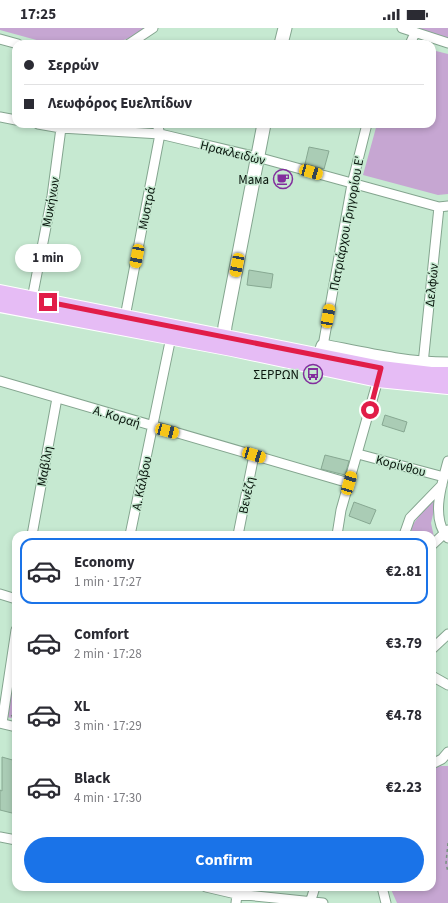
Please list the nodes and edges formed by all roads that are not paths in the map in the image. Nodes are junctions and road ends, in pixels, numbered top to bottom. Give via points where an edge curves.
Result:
1 (153, 28) edge
2 (285, 28) edge
3 (402, 28) edge
4 (415, 33) junction
5 (0, 39) edge
6 (136, 40) edge
7 (282, 40) edge
8 (412, 40) edge
9 (12, 42) edge
10 (448, 43) edge
11 (0, 117) edge
12 (12, 119) edge
13 (61, 128) joint
14 (158, 128) edge
15 (263, 128) edge
16 (366, 128) edge
17 (160, 134) junction
18 (257, 157) junction
19 (352, 184) junction
20 (443, 206) edge
21 (0, 292) edge
22 (32, 299) junction
23 (0, 305) edge
24 (125, 316) junction
25 (171, 338) junction
26 (223, 342) junction
27 (322, 350) junction
28 (423, 364) junction
29 (448, 364) edge
30 (379, 374) junction
31 (448, 374) edge
32 (0, 381) edge
33 (448, 387) edge
34 (57, 398) junction
35 (153, 427) junction
36 (358, 454) junction
37 (254, 455) junction
38 (448, 461) edge
39 (443, 481) junction
40 (349, 483) junction
41 (33, 531) edge
42 (131, 531) edge
43 (239, 531) edge
44 (338, 531) edge
45 (405, 531) edge
46 (447, 534) edge
47 (436, 541) edge
48 (0, 594) edge
49 (12, 598) edge
50 (448, 634) edge
51 (436, 645) edge
52 (12, 655) edge
53 (436, 678) edge
54 (448, 686) edge
55 (1, 723) edge
56 (12, 726) edge
57 (448, 752) edge
58 (436, 762) edge
59 (0, 837) edge
60 (12, 839) edge
61 (222, 891) edge
62 (314, 891) edge
63 (383, 891) edge
64 (237, 895) edge
65 (310, 902) edge
66 (324, 903) edge
67 (386, 903) edge

1 - 6 street
2 - 7 street
3 - 4 street
4 - 8 street
4 - 10 street
5 - 9 street
11 - 12 street
13 - 17 street, Ηρακλειδών
13 - 22 street, Μυκήνων via 52,196
14 - 17 street, Μυστρά
15 - 18 street
16 - 19 street, Πατριάρχου Γρηγορίου Ε'
17 - 18 street, Ηρακλειδών
17 - 24 street, Μυστρά
18 - 19 street, Ηρακλειδών
18 - 26 street
19 - 20 street, Ηρακλειδών
19 - 27 street, Πατριάρχου Γρηγορίου Ε'
20 - 28 street, Δελφών
21 - 22 main road
22 - 24 main road
23 - 25 main road
24 - 26 main road
25 - 26 main road
25 - 35 street, A. Κάλβου
26 - 27 main road
26 - 30 main road
27 - 28 street
27 - 30 main road
28 - 29 street
30 - 31 main road
30 - 33 main road
30 - 36 street
32 - 34 street, Α. Κοραή
34 - 35 street, Α. Κοραή
34 - 41 street, Μαβίλη
35 - 37 street, Α. Κοραή
35 - 42 street, A. Κάλβου
36 - 39 street, Κορίνθου
36 - 40 street
37 - 40 street, Α. Κοραή
37 - 43 street, Βενέζη
38 - 39 street
39 - 45 street via 410,518
39 - 46 street via 439,510
40 - 44 street
46 - 47 street
48 - 49 street
50 - 51 street
52 - 55 street
53 - 54 street
55 - 56 street
57 - 58 street
59 - 60 street
61 - 64 street
62 - 65 street
63 - 67 street
64 - 65 street
65 - 66 street

